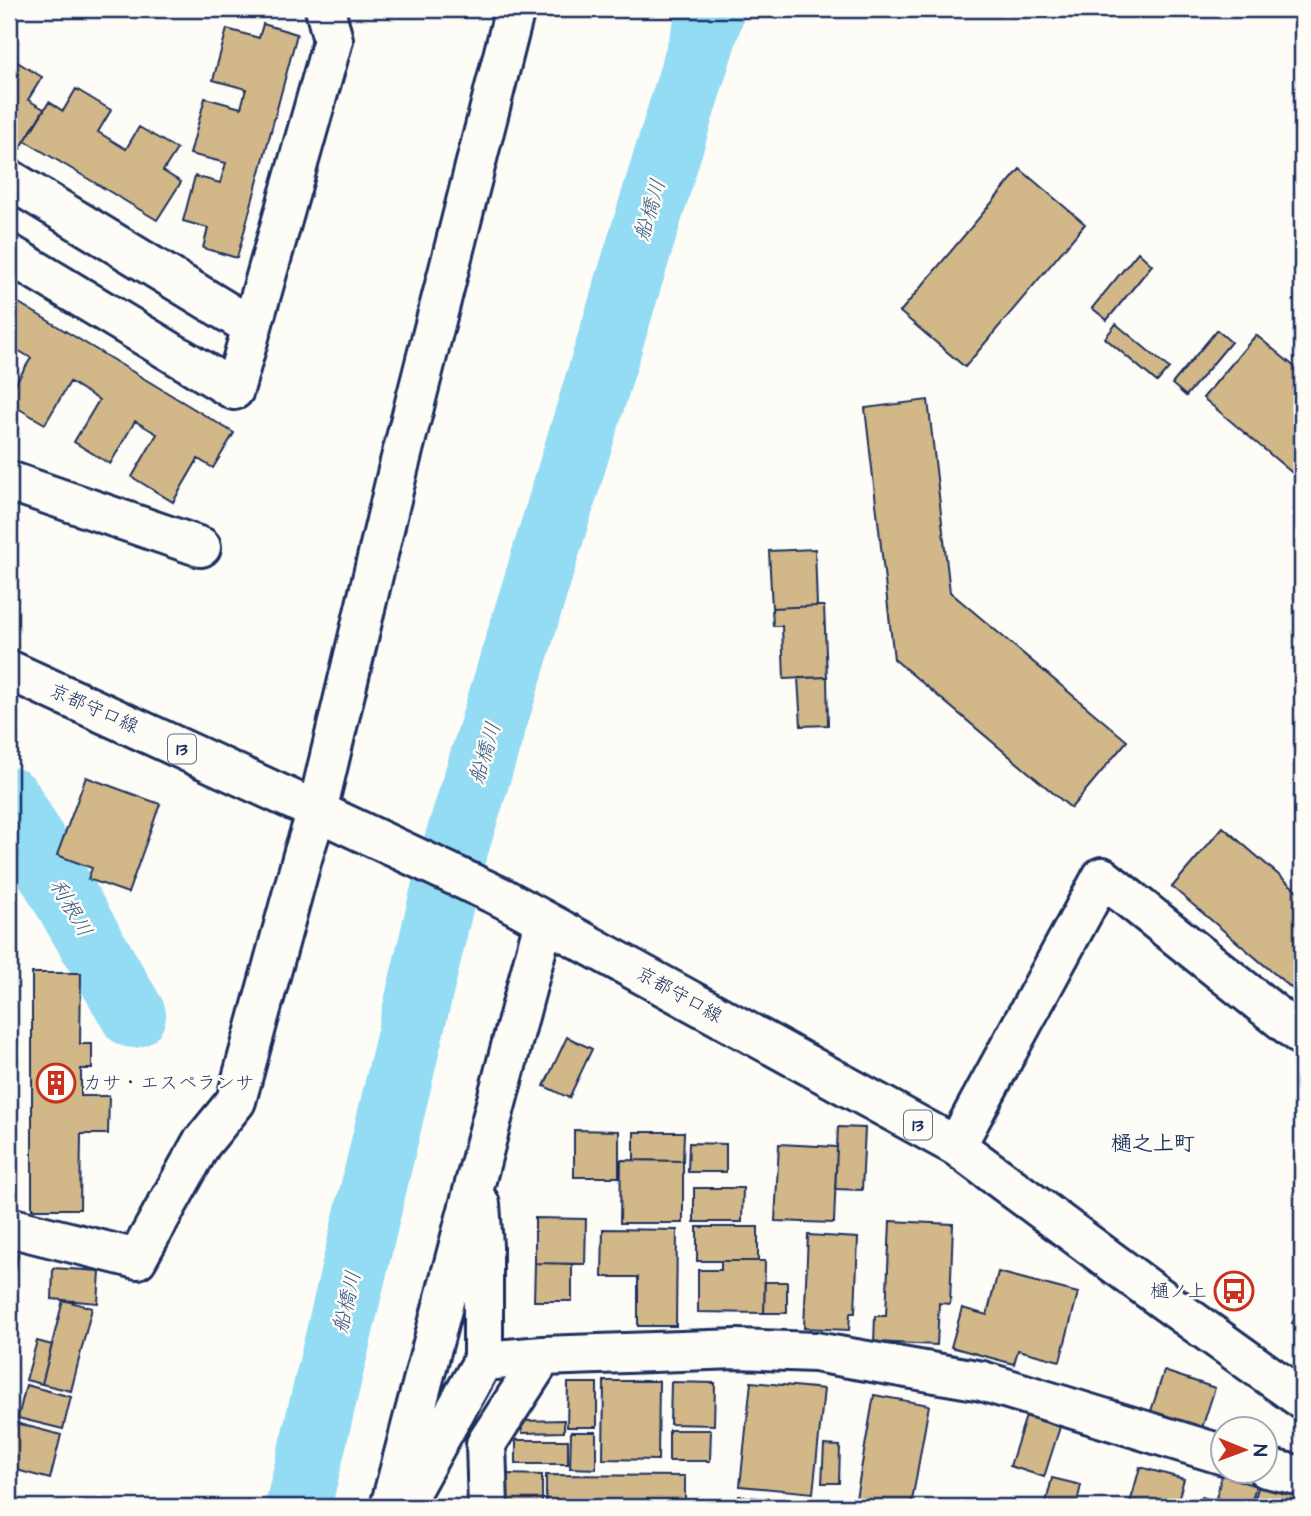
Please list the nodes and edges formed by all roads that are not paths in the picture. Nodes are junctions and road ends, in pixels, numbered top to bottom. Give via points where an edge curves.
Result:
1 (325, 9) edge
2 (515, 9) edge
3 (9, 178) edge
4 (9, 254) edge
5 (252, 327) junction
6 (9, 481) edge
7 (201, 547) dead end
8 (9, 670) edge
9 (317, 811) junction
10 (544, 921) junction
11 (1302, 1036) edge
12 (956, 1146) junction
13 (477, 1174) junction
14 (9, 1227) edge
15 (543, 1356) junction
16 (483, 1361) junction
17 (1302, 1399) edge
18 (1210, 1451) edge
19 (1280, 1471) edge
20 (1302, 1476) edge
21 (390, 1507) edge
22 (400, 1507) edge
23 (488, 1507) edge

1 - 5 street via 333,40
2 - 9 street
3 - 5 street
4 - 5 street via 234,390
6 - 7 street
8 - 9 street, 京都守口線 / 13
9 - 10 street, 京都守口線 / 13
9 - 14 street via 236,1101 201,1144 137,1259
10 - 12 street, 京都守口線 / 13
10 - 13 street
11 - 12 street via 1102,877
12 - 17 street, 京都守口線 / 13
13 - 16 street via 484,1246
13 - 21 street
15 - 16 street
15 - 18 street via 737,1349 815,1352 982,1381
15 - 23 street via 486,1444
16 - 22 street
19 - 20 street

